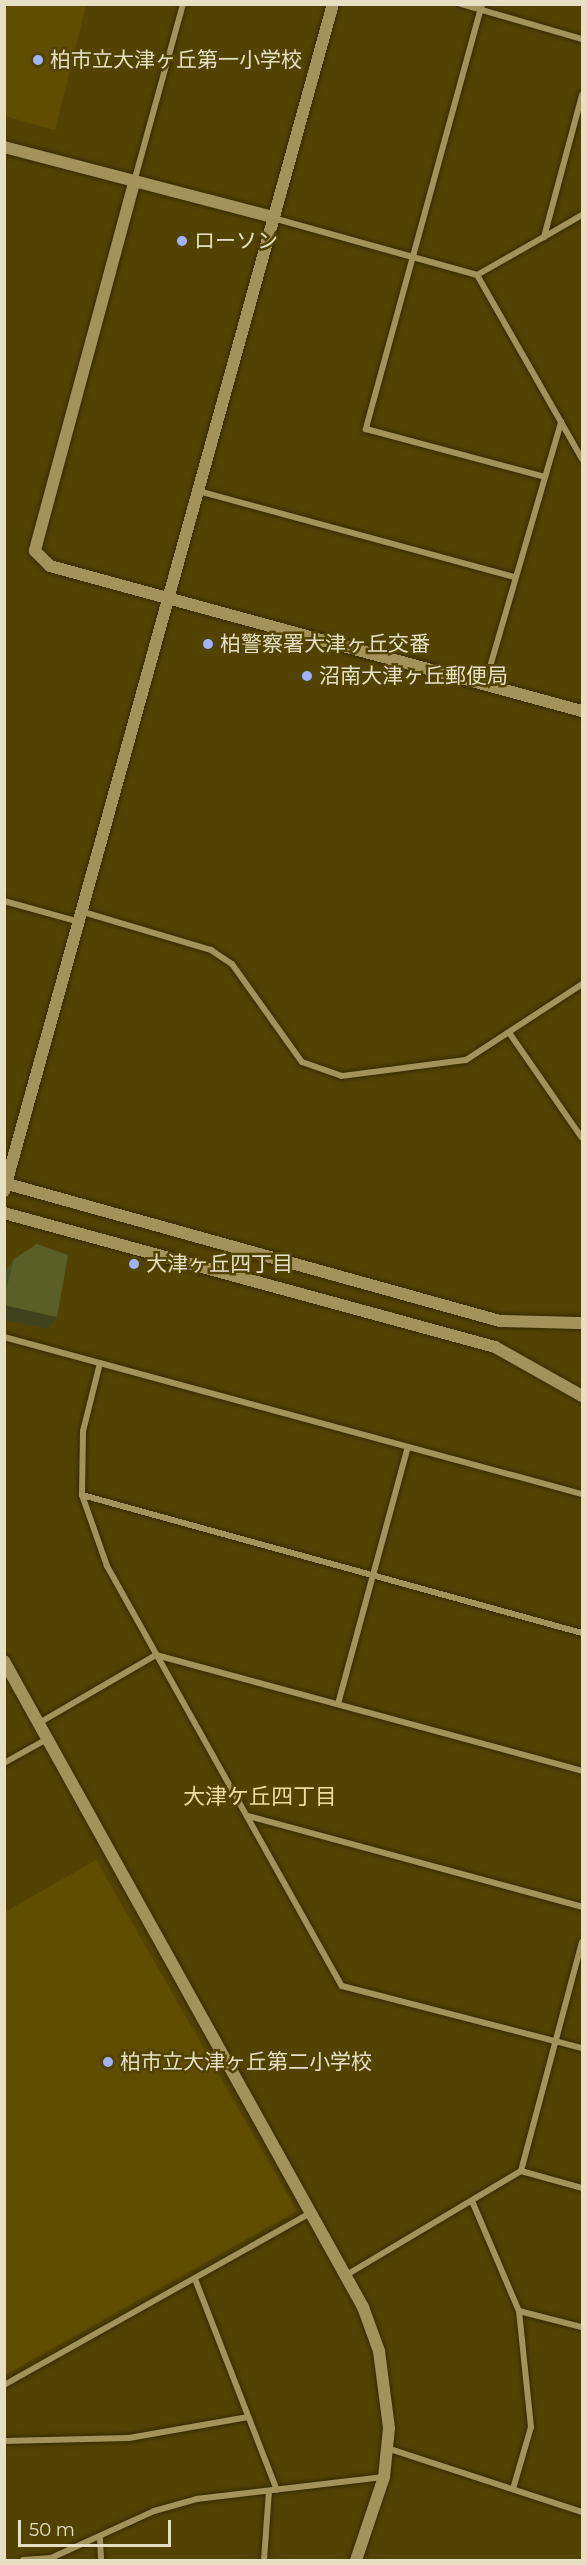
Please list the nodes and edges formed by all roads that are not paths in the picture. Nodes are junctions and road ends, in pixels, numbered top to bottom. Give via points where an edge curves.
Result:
1 (183, 4) edge
2 (333, 4) edge
3 (461, 4) edge
4 (481, 7) edge
5 (582, 39) edge
6 (582, 95) edge
7 (4, 147) edge
8 (134, 183) junction
9 (582, 215) edge
10 (273, 217) junction
11 (544, 237) junction
12 (412, 256) junction
13 (477, 275) junction
14 (561, 422) junction
15 (582, 459) edge
16 (542, 476) junction
17 (198, 491) junction
18 (515, 577) junction
19 (169, 598) junction
20 (485, 684) junction
21 (582, 711) edge
22 (4, 901) edge
23 (82, 917) junction
24 (582, 984) edge
25 (510, 1034) junction
26 (582, 1138) edge
27 (5, 1186) edge
28 (4, 1213) edge
29 (582, 1323) edge
30 (4, 1337) edge
31 (100, 1363) junction
32 (582, 1396) edge
33 (408, 1447) junction
34 (582, 1494) edge
35 (82, 1496) junction
36 (374, 1576) junction
37 (582, 1633) edge
38 (156, 1655) junction
39 (4, 1661) edge
40 (338, 1704) junction
41 (39, 1722) junction
42 (47, 1738) junction
43 (4, 1764) edge
44 (582, 1771) edge
45 (248, 1816) junction
46 (582, 1907) edge
47 (582, 1942) edge
48 (556, 2041) junction
49 (582, 2048) edge
50 (522, 2171) junction
51 (582, 2188) edge
52 (472, 2201) junction
53 (314, 2211) junction
54 (348, 2274) junction
55 (195, 2279) junction
56 (519, 2311) junction
57 (582, 2327) edge
58 (4, 2385) edge
59 (248, 2417) junction
60 (4, 2441) edge
61 (387, 2448) junction
62 (384, 2477) junction
63 (513, 2489) junction
64 (277, 2490) junction
65 (269, 2491) junction
66 (582, 2512) edge
67 (100, 2539) junction
68 (23, 2560) edge
69 (101, 2560) edge
70 (264, 2560) edge
71 (356, 2560) edge

1 - 8 street
2 - 10 street
3 - 4 street
4 - 5 street
4 - 12 street
6 - 11 street
7 - 8 street
8 - 10 street
8 - 19 street via 35,551 50,566
9 - 11 street
10 - 12 street
10 - 17 street
11 - 13 street
12 - 13 street
12 - 16 street via 366,429
13 - 14 street
14 - 15 street
14 - 16 street
16 - 18 street
17 - 18 street
17 - 19 street
18 - 20 street
19 - 20 street
19 - 23 street
20 - 21 street
22 - 23 street
23 - 25 street via 211,950 232,964 290,1050 318,1072 381,1075 466,1060
23 - 27 street
24 - 25 street
25 - 26 street
27 - 29 street via 501,1321
28 - 32 street via 495,1347
30 - 31 street
31 - 33 street
31 - 35 street via 83,1431
33 - 34 street
33 - 36 street
35 - 36 street
35 - 38 street via 107,1566
36 - 37 street
36 - 40 street
38 - 40 street
38 - 41 street
38 - 45 street
39 - 41 street
40 - 44 street
41 - 42 street
42 - 43 street
42 - 53 street
45 - 46 street
45 - 48 street via 342,1986
47 - 48 street
48 - 49 street
48 - 50 street
50 - 51 street
50 - 52 street
52 - 54 street
52 - 56 street
53 - 54 street
53 - 55 street
54 - 61 street via 379,2351
55 - 58 street
55 - 59 street
56 - 57 street
56 - 63 street via 531,2427
59 - 60 street via 129,2438
59 - 64 street
61 - 62 street
61 - 63 street
62 - 64 street
62 - 71 street
63 - 66 street
64 - 65 street
65 - 67 street via 154,2511
65 - 70 street
67 - 68 street via 51,2558
67 - 69 street

